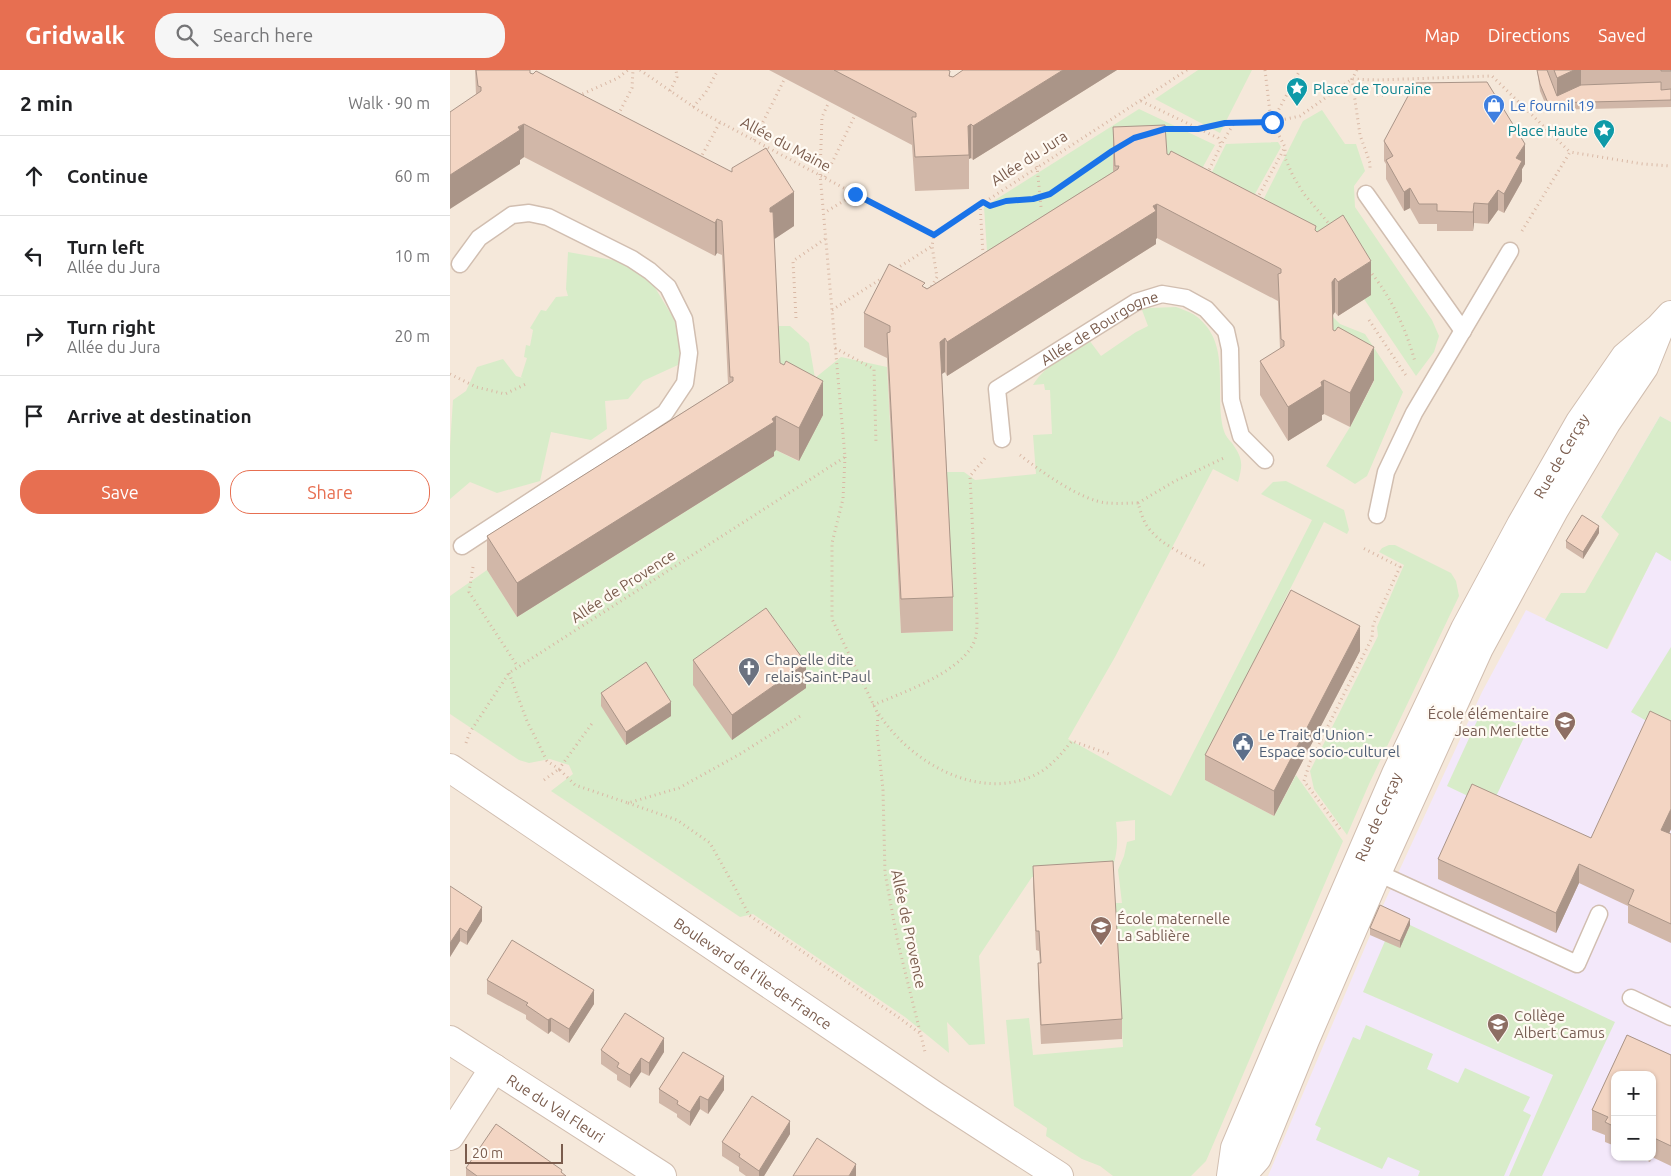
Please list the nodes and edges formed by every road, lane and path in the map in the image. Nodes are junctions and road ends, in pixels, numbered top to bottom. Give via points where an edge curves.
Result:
1 (628, 70) edge
2 (633, 70) edge
3 (640, 70) edge
4 (676, 70) edge
5 (718, 70) edge
6 (1187, 70) edge
7 (1265, 70) edge
8 (1300, 70) edge
9 (1357, 70) edge
10 (1494, 70) edge
11 (1492, 76) junction
12 (786, 78) dead end
13 (1352, 79) junction
14 (670, 91) junction
15 (1377, 95) dead end
16 (1386, 95) dead end
17 (574, 98) edge
18 (1140, 100) junction
19 (828, 104) dead end
20 (693, 107) junction
21 (855, 115) edge
22 (720, 122) junction
23 (1272, 122) junction
24 (614, 123) edge
25 (1234, 123) junction
26 (1198, 129) junction
27 (1157, 132) edge
28 (754, 140) junction
29 (1221, 145) junction
30 (1119, 147) edge
31 (1285, 147) junction
32 (1570, 152) junction
33 (697, 165) edge
34 (1037, 166) junction
35 (1671, 166) edge
36 (820, 174) junction
37 (825, 176) junction
38 (1205, 176) edge
39 (855, 194) junction
40 (1366, 194) joint
41 (1040, 197) junction
42 (981, 203) junction
43 (1254, 206) edge
44 (1042, 207) dead end
45 (824, 213) junction
46 (1334, 230) edge
47 (934, 235) junction
48 (826, 238) junction
49 (932, 246) junction
50 (1510, 251) joint
51 (983, 254) edge
52 (460, 264) dead end
53 (1367, 267) dead end
54 (925, 298) edge
55 (832, 310) junction
56 (796, 318) dead end
57 (1369, 320) dead end
58 (1665, 322) edge
59 (1463, 331) junction
60 (835, 348) junction
61 (450, 374) edge
62 (528, 383) dead end
63 (1420, 405) junction
64 (1242, 436) junction
65 (1002, 439) junction
66 (876, 444) dead end
67 (845, 457) junction
68 (1264, 460) dead end
69 (1138, 503) junction
70 (1377, 515) dead end
71 (466, 544) joint
72 (1361, 547) dead end
73 (1207, 567) dead end
74 (518, 667) junction
75 (509, 673) junction
76 (873, 705) junction
77 (878, 714) junction
78 (802, 715) dead end
79 (593, 722) dead end
80 (1108, 754) dead end
81 (452, 770) edge
82 (559, 770) junction
83 (544, 780) dead end
84 (628, 803) junction
85 (1345, 837) dead end
86 (1368, 869) junction
87 (1599, 914) dead end
88 (1631, 998) dead end
89 (1671, 1017) edge
90 (922, 1035) junction
91 (450, 1040) edge
92 (494, 1068) junction
93 (935, 1096) junction
94 (450, 1136) edge
95 (662, 1176) edge
96 (1060, 1176) edge
97 (1231, 1176) edge
98 (1241, 1176) edge

1 - 17 path
2 - 24 path via 632,88
3 - 14 path, Allée du Maine
4 - 14 path via 677,77
5 - 20 path
6 - 18 path, Allée du Jura
7 - 23 path
8 - 23 path
9 - 13 path
10 - 11 path
11 - 13 path
11 - 32 path
12 - 28 path
13 - 23 path via 1300,116
13 - 40 path via 1360,135 1370,163
14 - 20 path, Allée du Maine
15 - 16 path
18 - 26 path
18 - 34 path, Allée du Jura
19 - 36 path, Allée de Provence via 822,117
20 - 22 path, Allée du Maine
21 - 37 path
22 - 28 path, Allée du Maine
22 - 33 path
23 - 25 path
23 - 31 path
25 - 26 path
25 - 29 path
26 - 27 path
26 - 29 path via 1218,138
28 - 36 path, Allée du Maine
29 - 38 path
30 - 41 path via 1050,194
31 - 43 path
31 - 46 path via 1285,158 1293,176
32 - 35 path
32 - 50 path
34 - 41 path
34 - 42 path, Allée du Jura
36 - 37 path, Allée du Maine
36 - 45 path, Allée de Provence
37 - 39 path, Allée du Maine
39 - 45 path
39 - 47 path
40 - 59 lane
41 - 42 path via 990,206
41 - 44 path
42 - 47 path, Allée du Jura
42 - 51 path
45 - 48 path, Allée de Provence
47 - 49 path
48 - 55 path, Allée de Provence
48 - 56 path via 793,261
49 - 54 path via 937,277
49 - 55 path
50 - 59 lane
52 - 71 lane via 479,238 512,215 529,212 548,217 632,259 668,287 684,319 689,353 685,383 665,413
53 - 63 path via 1400,316 1418,375
55 - 60 path, Allée de Provence
57 - 63 path via 1412,384
58 - 86 street, Rue de Cerçay via 1625,357 1580,422 1520,525 1465,629 1396,774
59 - 63 lane
60 - 66 path via 874,369
60 - 67 path, Allée de Provence
61 - 62 path via 476,387 505,394
63 - 70 lane via 1386,472
64 - 65 lane, Allée de Bourgogne via 1231,400 1230,349 1226,331 1200,305 1186,298 1162,294 1136,302 998,389
64 - 68 lane, Allée de Bourgogne
64 - 69 path via 1236,451
65 - 69 path via 1055,481 1082,495 1105,504
65 - 76 path via 970,476 977,619 973,646 939,675
67 - 74 path, Allée de Provence
67 - 76 path, Allée de Provence via 843,499 832,543 832,619
69 - 73 path via 1151,532
71 - 74 path via 473,568 469,592
72 - 85 path via 1400,567 1372,625 1372,638 1310,762 1304,781
74 - 75 path, Allée de Provence
75 - 81 path, Allée de Provence via 470,732
75 - 82 path via 547,761
76 - 77 path, Allée de Provence
77 - 80 path via 918,757 941,770 987,784 1035,775 1054,762 1072,742
77 - 90 path, Allée de Provence via 885,873 898,942
78 - 84 path via 679,788
79 - 82 path
81 - 93 street, Boulevard de l'Île-de-France
82 - 83 path
82 - 84 path via 576,785
84 - 90 path via 677,820 710,843 749,915
86 - 87 lane via 1577,964
86 - 97 street, Rue de Cerçay via 1235,1148
86 - 98 street, Rue de Cerçay via 1305,1040 1257,1158
88 - 89 lane
90 - 93 path, Allée de Provence
91 - 92 street, Rue du Val Fleuri
92 - 94 street
92 - 95 street, Rue du Val Fleuri
93 - 96 street, Boulevard de l'Île-de-France

